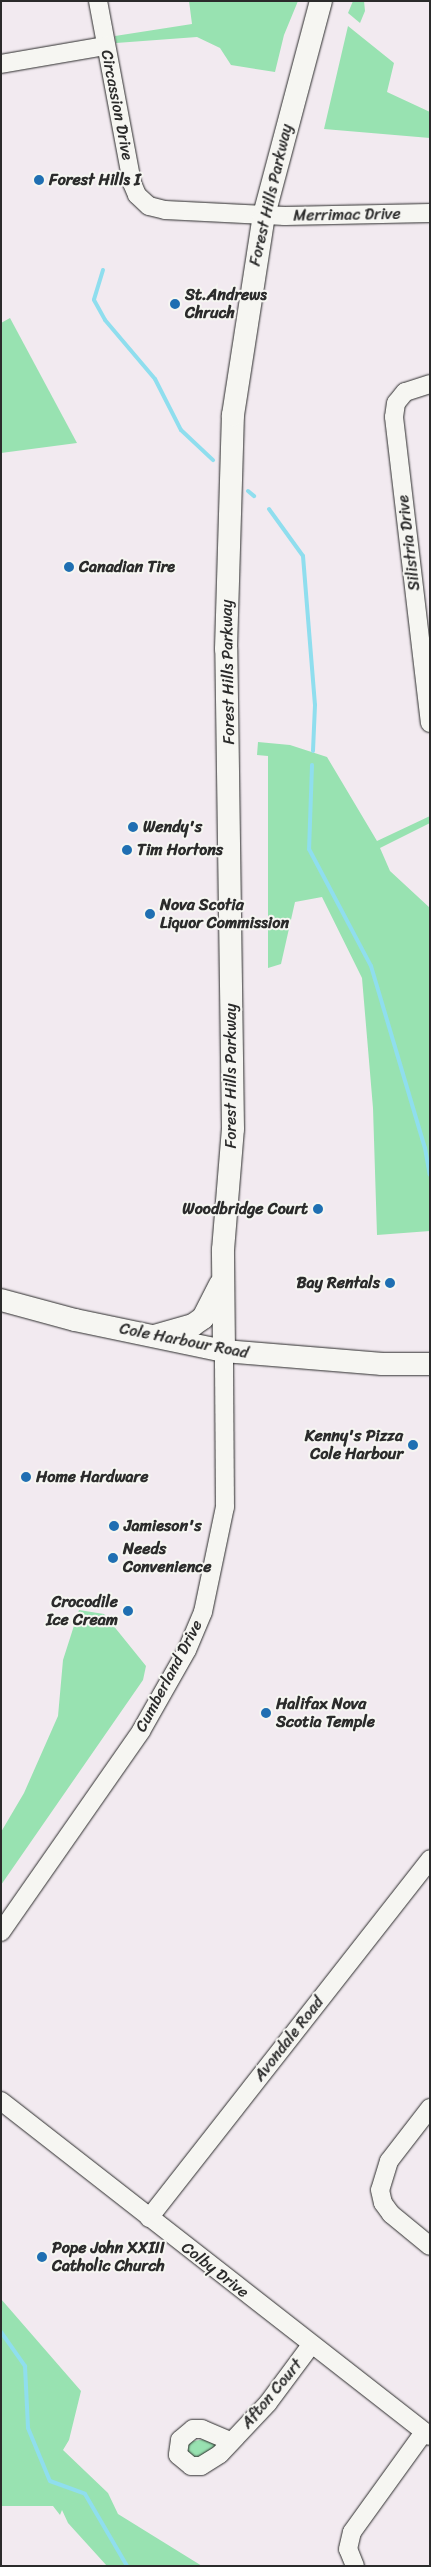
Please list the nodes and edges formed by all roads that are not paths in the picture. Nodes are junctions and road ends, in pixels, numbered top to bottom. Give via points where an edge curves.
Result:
1 (98, 1) edge
2 (321, 1) edge
3 (105, 46) junction
4 (1, 64) edge
5 (430, 213) edge
6 (264, 215) junction
7 (430, 384) edge
8 (430, 723) edge
9 (222, 1279) junction
10 (1, 1300) edge
11 (153, 1337) junction
12 (224, 1351) junction
13 (430, 1364) edge
14 (430, 1859) edge
15 (1, 1932) edge
16 (1, 2100) edge
17 (430, 2108) edge
18 (149, 2218) junction
19 (430, 2246) edge
20 (310, 2345) junction
21 (427, 2434) edge
22 (230, 2441) dead end
23 (355, 2566) edge

1 - 3 street, Circassion Drive
2 - 6 main road, Forest Hills Parkway
3 - 4 street
3 - 6 street, Circassion Drive via 136,195 149,206 165,210
5 - 6 street, Merrimac Drive
6 - 9 main road, Forest Hills Parkway via 233,415 226,649 233,1129
7 - 8 street, Silistria Drive via 405,392 396,403 394,417
9 - 11 main road via 206,1315 193,1325
9 - 12 main road, Forest Hills Parkway
10 - 11 main road, Cole Harbour Road
11 - 12 main road, Cole Harbour Road
12 - 13 main road, Cole Harbour Road via 382,1364
12 - 15 street, Cumberland Drive via 225,1507 204,1612 187,1650 140,1732
14 - 18 street, Avondale Road
16 - 18 street, Colby Drive
17 - 19 street via 389,2161 380,2190 383,2203 391,2214
18 - 20 street, Colby Drive
20 - 21 street, Colby Drive
20 - 22 street, Afton Court via 268,2403
21 - 23 street via 352,2532 348,2549

